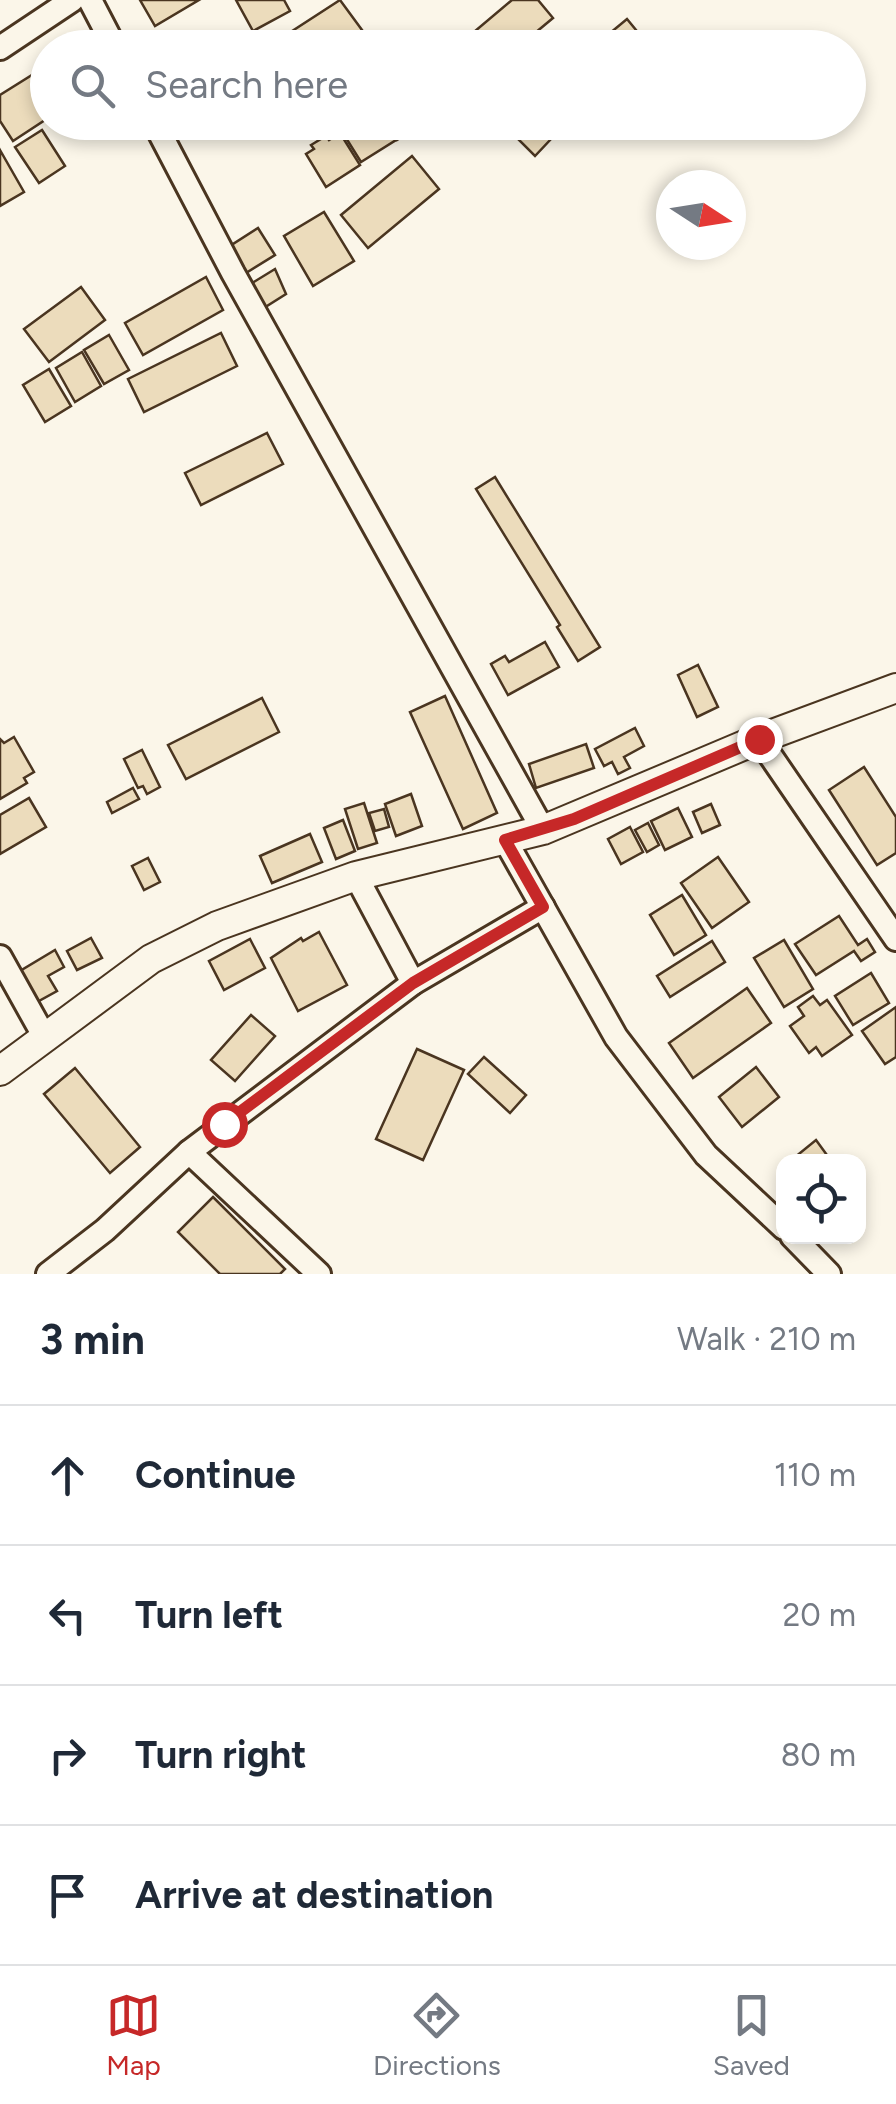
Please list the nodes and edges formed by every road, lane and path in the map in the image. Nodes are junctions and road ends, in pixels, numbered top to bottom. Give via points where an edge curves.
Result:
1 (72, 0) edge
2 (90, 0) edge
3 (106, 30) edge
4 (0, 48) edge
5 (163, 140) edge
6 (896, 688) edge
7 (759, 739) junction
8 (543, 830) junction
9 (505, 840) junction
10 (356, 876) junction
11 (543, 907) junction
12 (896, 939) edge
13 (0, 957) edge
14 (413, 983) junction
15 (44, 1036) junction
16 (0, 1071) edge
17 (190, 1152) junction
18 (776, 1220) edge
19 (800, 1244) edge
20 (48, 1274) edge
21 (319, 1274) edge
22 (829, 1274) edge

1 - 4 street
2 - 3 street
5 - 8 street
6 - 7 street
7 - 8 street
7 - 12 street
8 - 9 street
9 - 10 street
9 - 11 street
10 - 14 street
10 - 15 street via 217,926 151,959
11 - 14 street
11 - 18 street via 628,1052 706,1154
13 - 15 street
14 - 17 street
15 - 16 street
17 - 20 street
17 - 21 street
19 - 22 street

